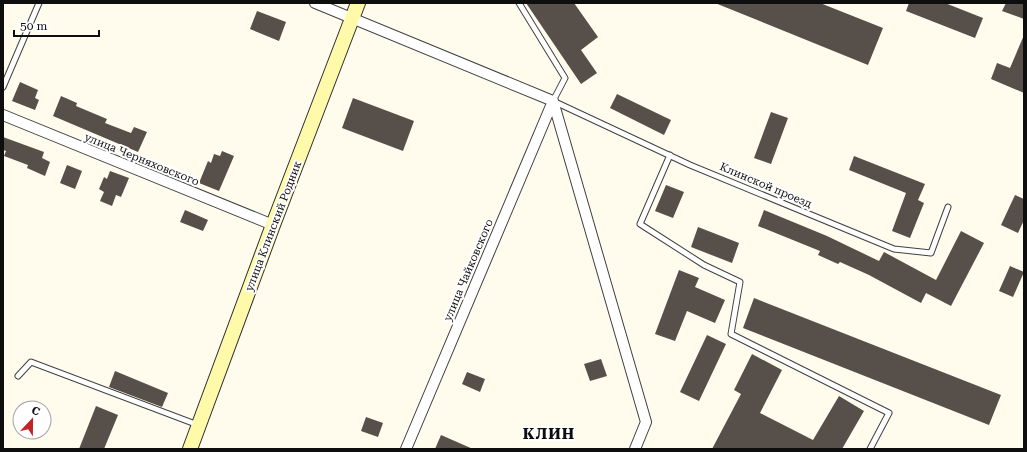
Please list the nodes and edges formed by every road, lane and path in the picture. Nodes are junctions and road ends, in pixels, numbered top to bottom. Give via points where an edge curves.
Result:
1 (39, 3) edge
2 (314, 3) edge
3 (358, 3) edge
4 (519, 3) edge
5 (352, 18) junction
6 (3, 87) edge
7 (553, 101) junction
8 (3, 115) edge
9 (670, 155) junction
10 (948, 207) dead end
11 (273, 224) junction
12 (18, 376) dead end
13 (198, 425) junction
14 (190, 449) edge
15 (406, 449) edge
16 (635, 449) edge
17 (870, 449) edge

1 - 6 lane
2 - 5 street
3 - 5 main road, улица Клинский Родник
4 - 7 lane via 565,78
5 - 7 street
5 - 11 main road, улица Клинский Родник
7 - 9 lane, Клинской проезд
7 - 15 street, улица Чайковского
7 - 16 street via 646,422
8 - 11 street, улица Черняховского
9 - 10 lane, Клинской проезд via 894,249 931,253
9 - 17 lane via 640,224 704,265 740,282 731,334 889,414
11 - 13 main road, улица Клинский Родник
12 - 13 lane via 31,362
13 - 14 main road, улица Клинский Родник

